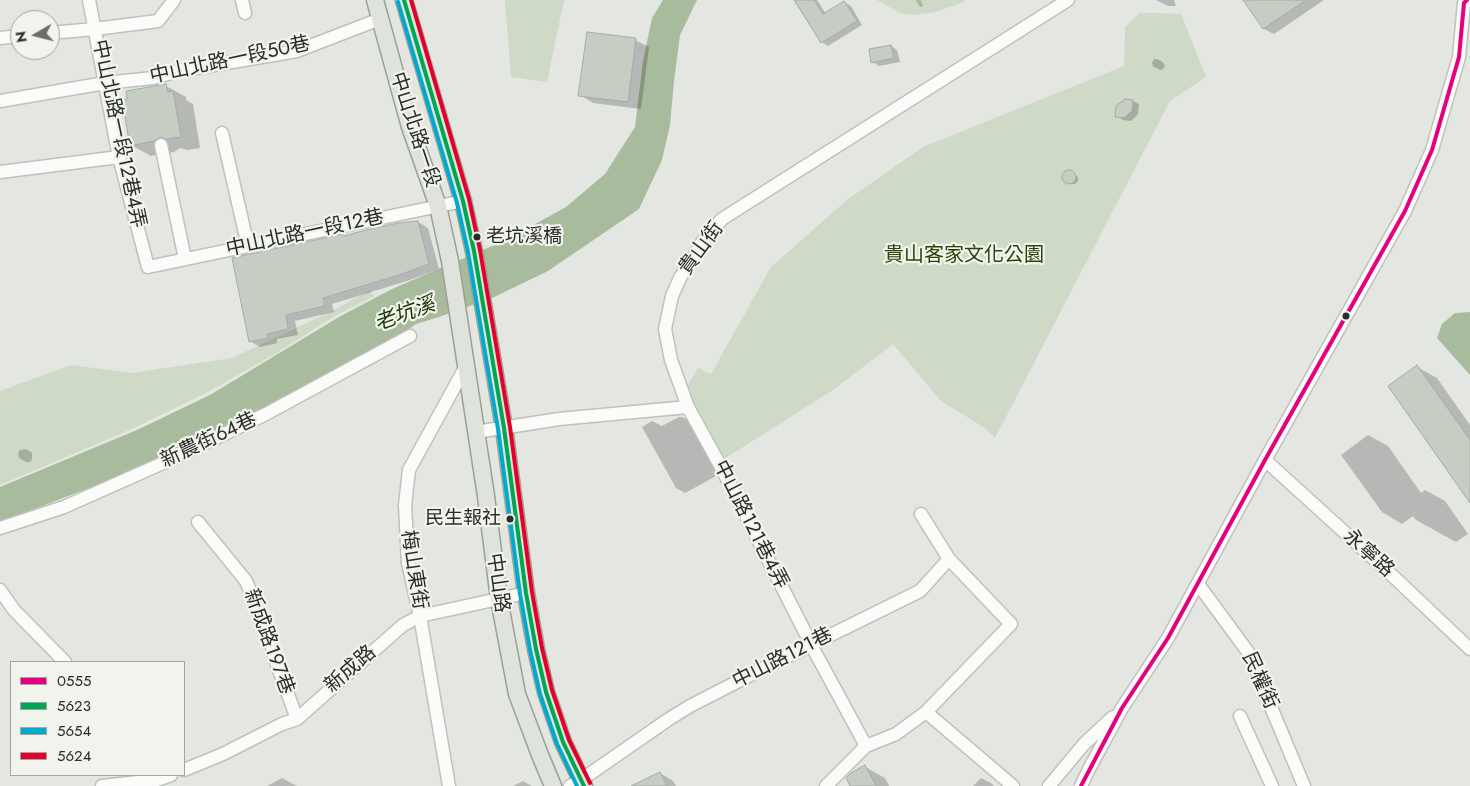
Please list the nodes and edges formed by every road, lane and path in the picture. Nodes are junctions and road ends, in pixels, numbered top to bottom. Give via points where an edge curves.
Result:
1 (88, 0) edge
2 (174, 0) edge
3 (242, 0) edge
4 (375, 0) edge
5 (404, 0) edge
6 (1068, 0) edge
7 (1466, 4) edge
8 (245, 13) dead end
9 (380, 19) junction
10 (95, 29) junction
11 (60, 32) edge
12 (105, 83) junction
13 (0, 100) edge
14 (222, 133) dead end
15 (161, 145) dead end
16 (119, 157) junction
17 (0, 172) edge
18 (463, 201) junction
19 (438, 206) junction
20 (248, 246) junction
21 (185, 259) junction
22 (148, 267) joint
23 (484, 307) joint
24 (459, 315) joint
25 (410, 336) dead end
26 (466, 366) junction
27 (688, 407) junction
28 (504, 428) junction
29 (476, 432) junction
30 (1265, 460) junction
31 (921, 514) dead end
32 (198, 522) dead end
33 (0, 528) edge
34 (949, 559) junction
35 (1198, 584) junction
36 (0, 590) edge
37 (526, 594) junction
38 (499, 599) junction
39 (420, 616) junction
40 (813, 648) junction
41 (1470, 649) edge
42 (64, 661) edge
43 (1122, 708) junction
44 (926, 712) junction
45 (1240, 716) dead end
46 (296, 719) junction
47 (866, 746) junction
48 (185, 770) edge
49 (168, 776) edge
50 (156, 780) edge
51 (579, 784) edge
52 (102, 786) edge
53 (449, 786) edge
54 (553, 786) edge
55 (826, 786) edge
56 (1013, 786) edge
57 (1049, 786) edge
58 (1081, 786) edge
59 (1272, 786) edge
60 (1304, 786) edge

1 - 10 street, 中山北路一段12巷4弄
2 - 10 street via 158,21
3 - 8 street
4 - 9 main road, 中山北路一段
5 - 18 main road, 中山北路一段
6 - 27 street, 貴山街 via 722,219 703,241 680,278 672,296 666,329 671,360
7 - 30 street via 1459,57 1432,150 1409,202
9 - 12 street, 中山北路一段50巷 via 298,51 153,78
9 - 19 main road, 中山北路一段 via 410,127
10 - 11 street
10 - 12 street, 中山北路一段12巷4弄
12 - 13 street, 中山北路一段50巷
12 - 16 street, 中山北路一段12巷4弄
14 - 20 street
15 - 21 street
16 - 17 street
16 - 22 street, 中山北路一段12巷4弄
18 - 19 street, 中山北路一段12巷
18 - 23 main road, 中山北路一段
19 - 20 street, 中山北路一段12巷
19 - 24 main road, 中山北路一段
20 - 21 street, 中山北路一段12巷
21 - 22 street, 中山北路一段12巷
23 - 28 main road, 中山路
24 - 26 main road, 中山路
25 - 33 street, 新農街64巷 via 264,415 172,459 64,507
26 - 29 main road, 中山路
26 - 39 street, 梅山東街 via 409,470 405,506 408,563
27 - 28 street via 559,419
27 - 40 street, 中山路121巷4弄
28 - 29 street
28 - 37 main road, 中山路
29 - 38 main road, 中山路
30 - 35 street
30 - 41 street, 永寧路
31 - 34 street
32 - 46 street, 新成路197巷 via 246,581
34 - 40 street, 中山路121巷 via 920,591
34 - 44 street via 1011,624
35 - 43 street via 1168,638
35 - 60 street, 民權街 via 1248,652
36 - 42 street via 14,610
37 - 38 street, 新成路
37 - 51 main road, 中山路 via 546,692
38 - 39 street, 新成路
38 - 54 main road, 中山路 via 517,694
39 - 46 street, 新成路 via 403,625
39 - 53 street, 梅山東街
40 - 47 street, 中山路121巷4弄
40 - 51 street, 中山路121巷 via 690,706
43 - 57 street via 1084,744
43 - 58 street
44 - 47 street via 896,734
44 - 56 street
45 - 59 street
46 - 48 street, 新成路
47 - 55 street
49 - 50 street
50 - 52 street

